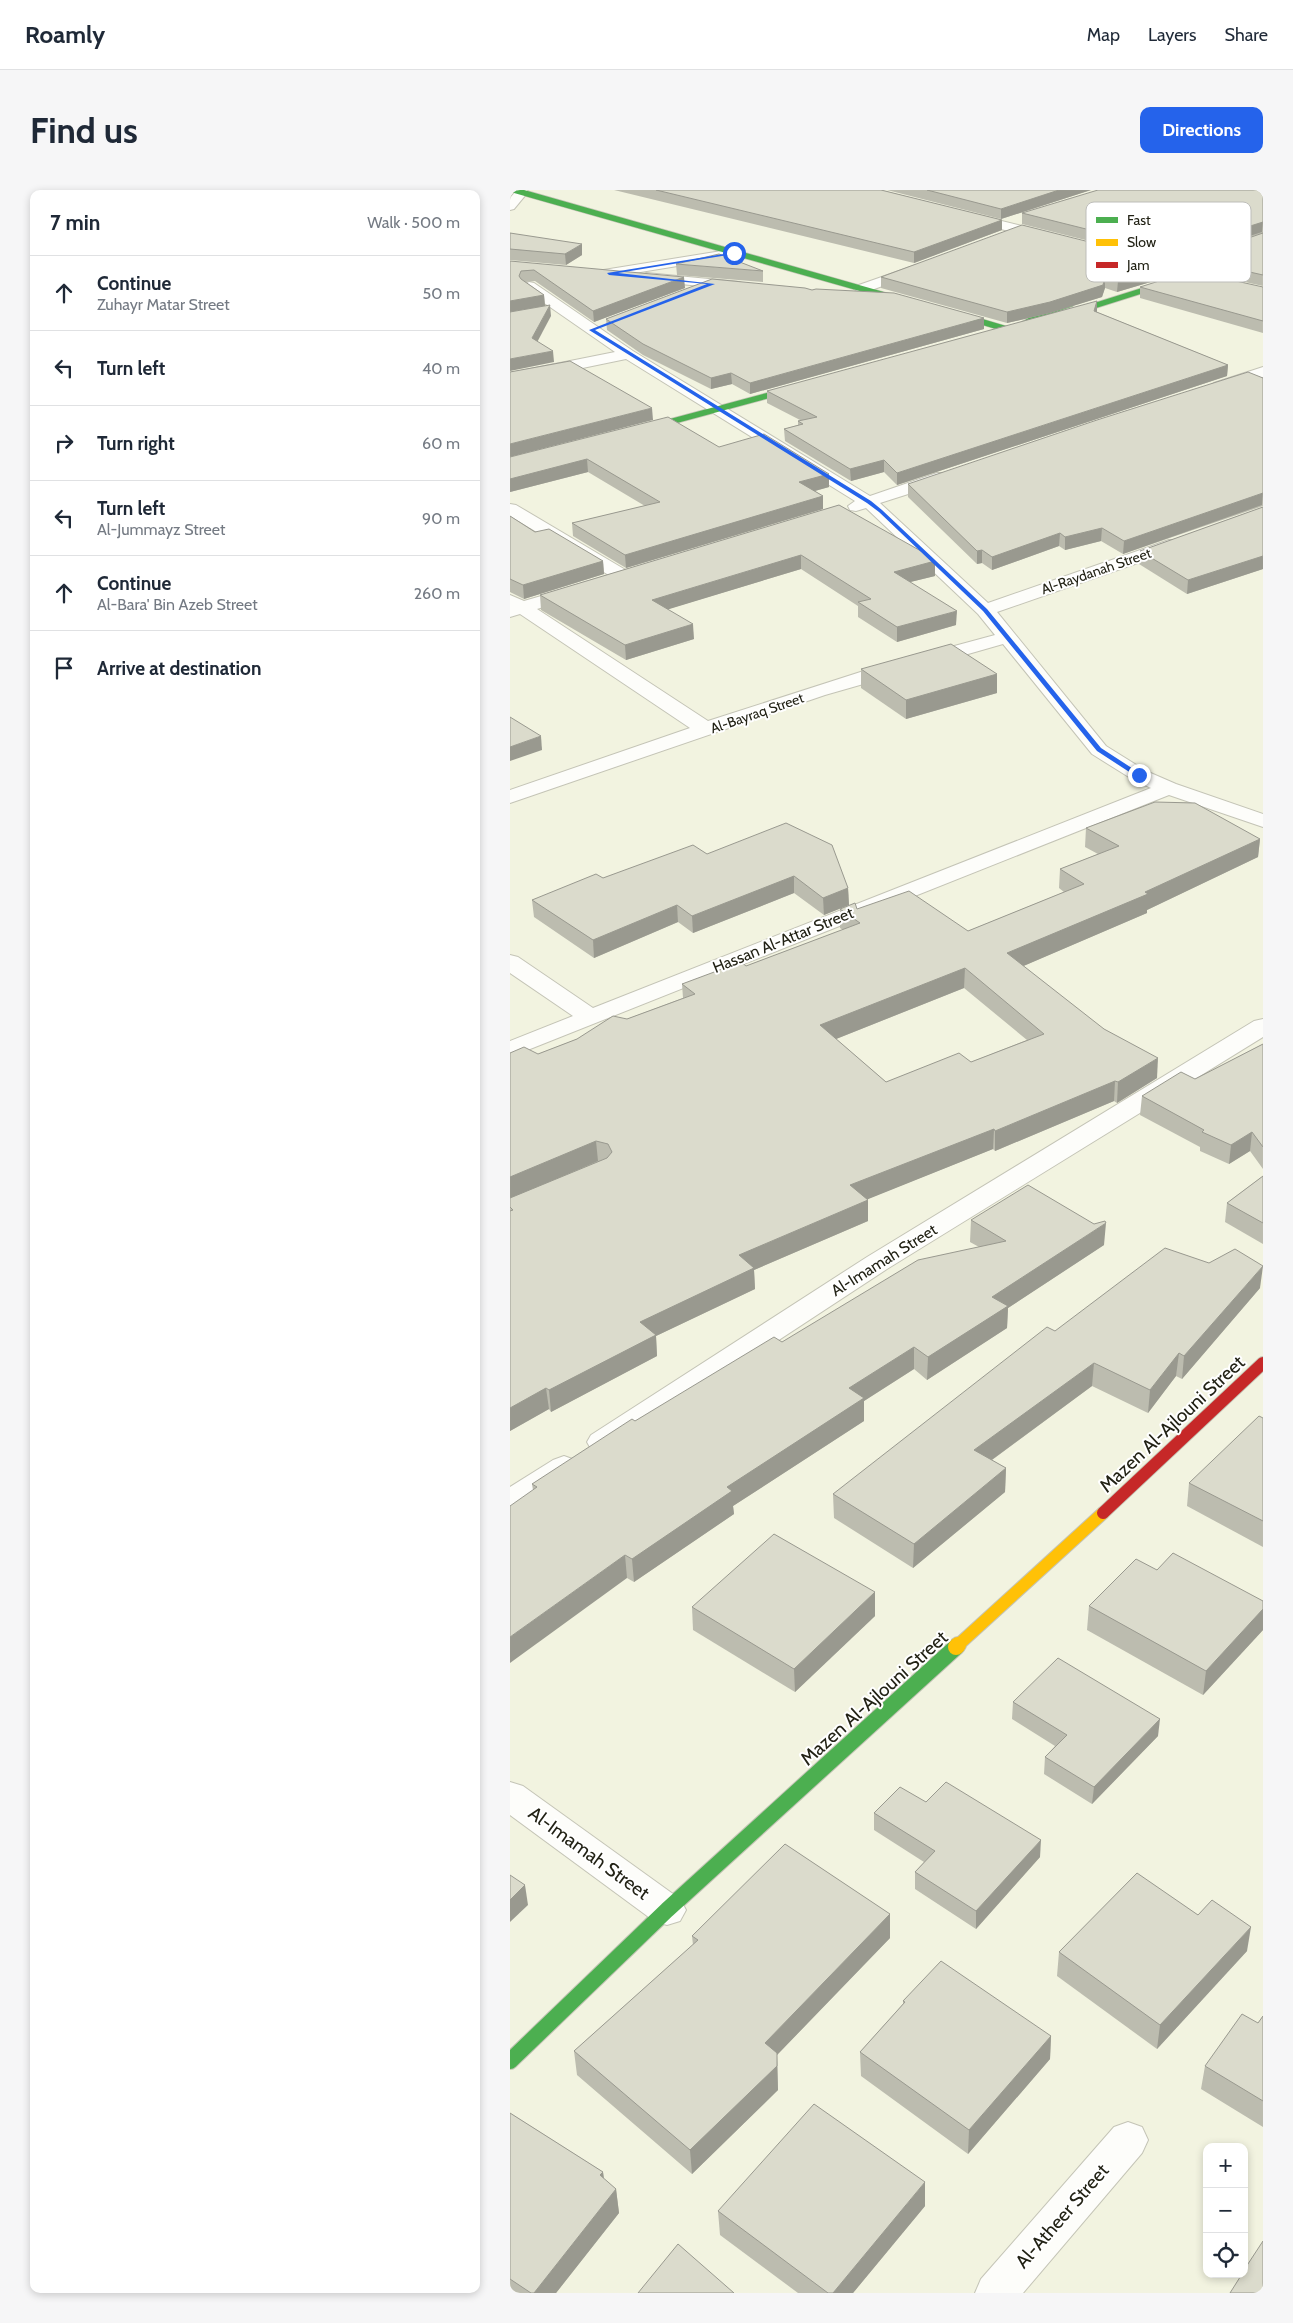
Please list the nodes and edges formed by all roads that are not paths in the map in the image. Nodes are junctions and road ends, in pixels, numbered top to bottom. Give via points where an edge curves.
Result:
1 (517, 191) edge
2 (510, 206) edge
3 (954, 213) edge
4 (1027, 216) edge
5 (1002, 231) junction
6 (1057, 239) edge
7 (734, 253) junction
8 (932, 263) edge
9 (609, 274) junction
10 (571, 275) edge
11 (1133, 282) edge
12 (1157, 282) edge
13 (1228, 282) edge
14 (547, 284) edge
15 (713, 284) junction
16 (752, 287) edge
17 (861, 289) junction
18 (1255, 290) edge
19 (687, 294) edge
20 (831, 295) edge
21 (893, 298) junction
22 (915, 305) edge
23 (560, 309) junction
24 (543, 312) edge
25 (609, 323) edge
26 (1022, 325) junction
27 (954, 326) edge
28 (1006, 329) junction
29 (591, 330) junction
30 (989, 335) edge
31 (628, 354) junction
32 (1263, 372) edge
33 (510, 378) edge
34 (817, 382) edge
35 (1199, 392) edge
36 (721, 409) junction
37 (625, 434) edge
38 (961, 471) edge
39 (869, 502) junction
40 (510, 509) edge
41 (842, 510) edge
42 (1192, 538) edge
43 (642, 570) edge
44 (623, 576) junction
45 (514, 606) edge
46 (985, 610) junction
47 (1006, 638) junction
48 (707, 730) junction
49 (1168, 788) junction
50 (510, 797) edge
51 (1263, 821) edge
52 (510, 962) edge
53 (590, 1017) junction
54 (1263, 1026) edge
55 (510, 1050) edge
56 (1263, 1363) edge
57 (510, 1502) edge
58 (510, 1796) edge
59 (667, 1910) junction
60 (510, 2062) edge
61 (1128, 2140) dead end
62 (996, 2293) edge

1 - 2 street
1 - 7 street
3 - 5 street
4 - 5 street
5 - 6 street via 1022,230
7 - 9 street
7 - 17 street
8 - 17 street
9 - 10 street
9 - 15 street
11 - 26 street via 1039,315
12 - 26 street via 1053,319
13 - 18 street
14 - 23 street via 524,287
15 - 16 street
15 - 19 street
17 - 21 street
20 - 21 street
21 - 22 street
23 - 24 street
23 - 29 street
25 - 29 street
26 - 28 street
27 - 28 street via 938,314
28 - 30 street
29 - 31 street
31 - 33 street
31 - 36 street
32 - 35 street
34 - 36 street
36 - 37 street
36 - 39 street
38 - 39 street
39 - 41 street
39 - 46 street
40 - 44 street
42 - 46 street, Al-Raydanah Street
43 - 44 street
44 - 45 street
45 - 48 street
46 - 47 street
47 - 48 street, Al-Bayraq Street via 922,659
47 - 49 street via 1099,750 1139,775
48 - 50 street, Al-Bayraq Street
49 - 51 street
49 - 53 street, Hassan Al-Attar Street
52 - 53 street
53 - 55 street, Hassan Al-Attar Street
54 - 57 street, Al-Imamah Street via 877,1263
56 - 59 street, Mazen Al-Ajlouni Street
58 - 59 street, Al-Imamah Street
59 - 60 street, Mazen Al-Ajlouni Street
61 - 62 street, Al-Atheer Street

